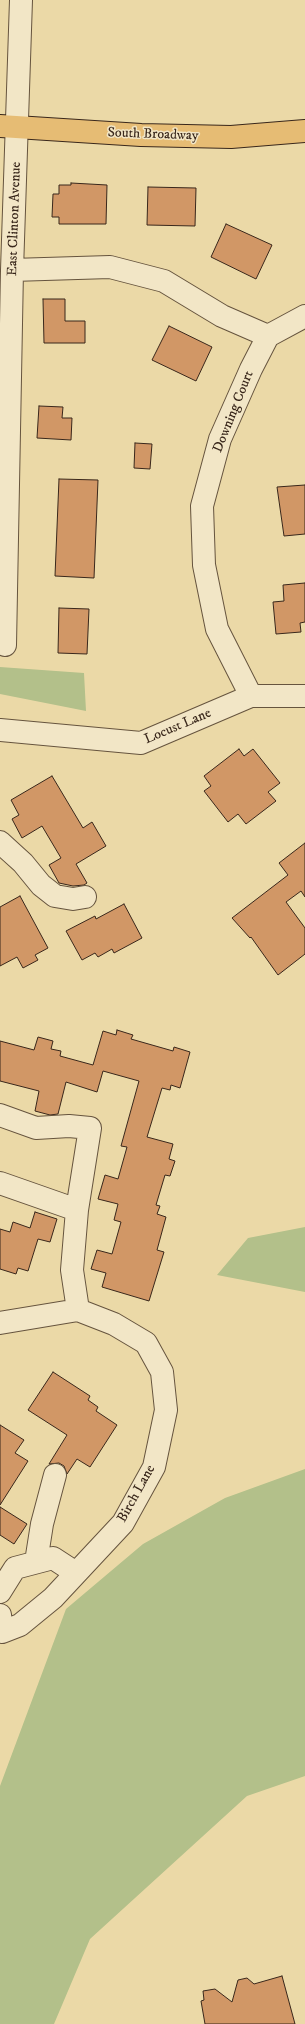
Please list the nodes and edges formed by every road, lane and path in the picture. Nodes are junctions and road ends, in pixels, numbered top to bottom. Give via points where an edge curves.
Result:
1 (21, 0) edge
2 (9, 127) edge
3 (305, 131) edge
4 (12, 270) junction
5 (305, 316) edge
6 (268, 336) junction
7 (3, 563) edge
8 (5, 645) dead end
9 (251, 696) junction
10 (305, 696) edge
11 (0, 730) edge
12 (0, 842) edge
13 (85, 897) dead end
14 (0, 1115) edge
15 (0, 1183) edge
16 (77, 1210) junction
17 (78, 1310) junction
18 (0, 1323) edge
19 (55, 1475) dead end
20 (36, 1562) junction
21 (76, 1573) junction
22 (0, 1592) edge
23 (1, 1628) edge

1 - 2 street, East Clinton Avenue
2 - 3 main road, South Broadway via 141,135 231,137
2 - 4 street, East Clinton Avenue
4 - 6 street via 110,267 164,280 222,316
4 - 7 street, East Clinton Avenue
5 - 6 street
6 - 9 street, Downing Court via 220,439 202,506 204,566 217,629
7 - 8 street, East Clinton Avenue
9 - 10 street, Locust Lane
9 - 11 street, Locust Lane via 141,743
12 - 13 street via 55,896 73,899
14 - 16 street via 36,1128 90,1128
15 - 16 street
16 - 17 street via 72,1270
17 - 18 street
17 - 21 street, Birch Lane via 114,1324 146,1343 162,1372 166,1410 154,1467 123,1522
19 - 20 street via 42,1524
20 - 21 street via 53,1558
20 - 22 street via 15,1568
21 - 23 street, Birch Lane via 53,1598 20,1625

